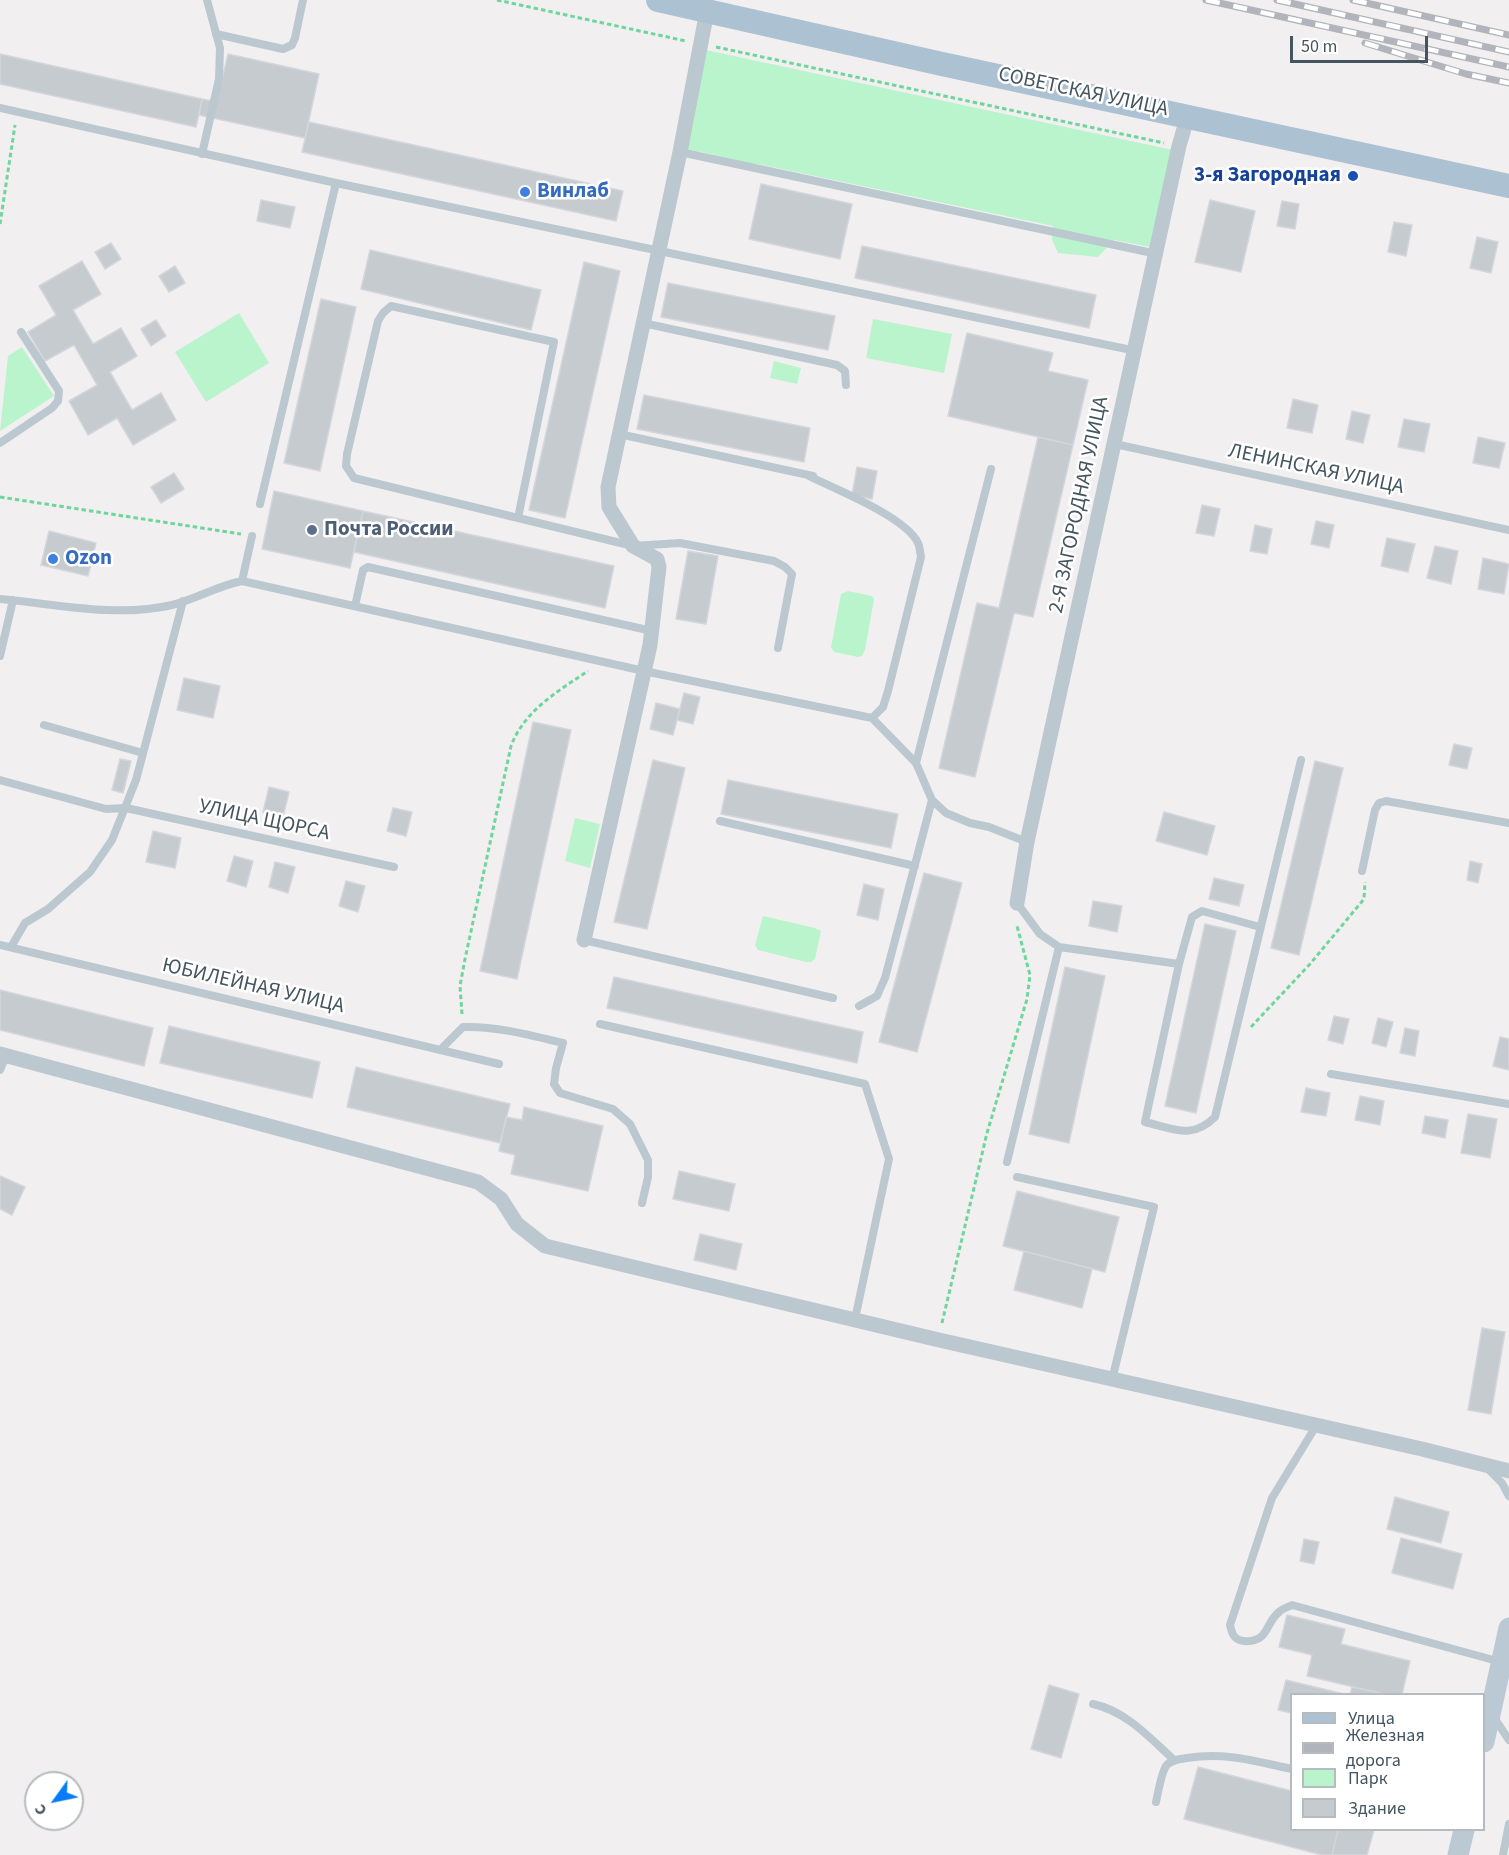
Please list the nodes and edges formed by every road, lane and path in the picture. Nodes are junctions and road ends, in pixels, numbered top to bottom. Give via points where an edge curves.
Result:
1 (207, 0) edge
2 (303, 0) edge
3 (497, 0) edge
4 (658, 0) edge
5 (707, 11) junction
6 (216, 34) junction
7 (701, 44) junction
8 (0, 108) edge
9 (18, 112) junction
10 (1188, 115) junction
11 (1179, 146) junction
12 (680, 152) junction
13 (202, 154) junction
14 (336, 183) junction
15 (1509, 186) edge
16 (0, 224) edge
17 (658, 252) junction
18 (1157, 254) junction
19 (643, 323) junction
20 (21, 332) dead end
21 (1136, 351) junction
22 (846, 386) dead end
23 (619, 434) junction
24 (0, 443) edge
25 (1115, 444) junction
26 (991, 468) dead end
27 (0, 497) edge
28 (260, 504) dead end
29 (518, 518) junction
30 (1509, 530) edge
31 (252, 536) joint
32 (633, 546) junction
33 (242, 581) junction
34 (0, 598) edge
35 (13, 600) junction
36 (183, 601) junction
37 (355, 606) junction
38 (652, 631) junction
39 (778, 648) dead end
40 (0, 656) edge
41 (602, 661) junction
42 (644, 671) junction
43 (872, 718) junction
44 (44, 724) dead end
45 (143, 753) junction
46 (1301, 760) dead end
47 (916, 763) junction
48 (0, 780) edge
49 (932, 800) junction
50 (126, 808) junction
51 (720, 821) dead end
52 (1509, 823) edge
53 (1027, 842) junction
54 (915, 866) junction
55 (394, 867) dead end
56 (1362, 871) joint
57 (1017, 903) junction
58 (1260, 927) junction
59 (584, 940) joint
60 (0, 945) edge
61 (11, 947) junction
62 (1059, 947) junction
63 (1179, 964) junction
64 (833, 998) dead end
65 (859, 1006) dead end
66 (600, 1024) dead end
67 (463, 1027) junction
68 (1231, 1046) junction
69 (440, 1050) junction
70 (3, 1055) edge
71 (498, 1064) dead end
72 (0, 1070) edge
73 (1331, 1074) dead end
74 (1509, 1104) edge
75 (1007, 1161) dead end
76 (1017, 1177) dead end
77 (642, 1203) dead end
78 (855, 1319) junction
79 (939, 1340) junction
80 (1112, 1380) junction
81 (1316, 1426) junction
82 (1484, 1464) junction
83 (1509, 1471) edge
84 (1509, 1496) edge
85 (1509, 1628) edge
86 (1502, 1662) junction
87 (1093, 1704) dead end
88 (1490, 1712) junction
89 (1485, 1737) edge
90 (1509, 1740) edge
91 (1174, 1760) junction
92 (1290, 1769) edge
93 (1156, 1802) dead end
94 (1509, 1824) edge
95 (1464, 1831) edge
96 (1458, 1855) edge
97 (1503, 1855) edge

1 - 6 lane
2 - 6 lane via 295,38 292,45 283,49
3 - 7 path
4 - 5 main road, СОВЕТСКАЯ УЛИЦА
5 - 7 street
5 - 10 main road, СОВЕТСКАЯ УЛИЦА
6 - 13 lane via 220,48 219,79
7 - 11 path
7 - 12 street
8 - 9 lane
9 - 13 lane
9 - 16 path
10 - 11 street, 2-Я ЗАГОРОДНАЯ УЛИЦА
10 - 15 main road, СОВЕТСКАЯ УЛИЦА
11 - 18 street, 2-Я ЗАГОРОДНАЯ УЛИЦА
12 - 17 street
12 - 18 lane
13 - 14 lane
14 - 17 lane
14 - 28 lane
17 - 19 street
17 - 21 lane
18 - 21 street, 2-Я ЗАГОРОДНАЯ УЛИЦА
19 - 22 lane via 837,365 845,371
19 - 23 street
20 - 24 lane via 59,391 58,401
21 - 25 street, 2-Я ЗАГОРОДНАЯ УЛИЦА
23 - 32 street via 608,487 609,507
23 - 43 lane via 812,476 888,515 911,533 919,544 921,557 888,691 883,707
25 - 30 lane, ЛЕНИНСКАЯ УЛИЦА
25 - 53 street, 2-Я ЗАГОРОДНАЯ УЛИЦА
26 - 47 lane
27 - 31 path
29 - 29 lane via 354,478 346,466 378,321 391,306 554,342
29 - 32 lane
31 - 33 lane
32 - 38 street via 657,559 659,567
32 - 39 lane via 680,543 774,561 784,567 792,574
33 - 36 lane
33 - 37 lane
34 - 35 lane
35 - 36 lane via 137,610
35 - 40 lane
36 - 45 lane
37 - 38 lane via 363,570 369,567
37 - 41 lane
38 - 42 street
41 - 42 lane
41 - 67 path via 538,706 515,736 460,986
42 - 43 lane
42 - 59 street
43 - 47 lane
44 - 45 lane
45 - 50 lane
46 - 58 lane
47 - 49 lane
48 - 50 lane, УЛИЦА ЩОРСА via 106,809
49 - 53 lane via 946,813
49 - 54 lane
50 - 55 lane, УЛИЦА ЩОРСА
50 - 61 lane via 96,865 48,909 25,923
51 - 54 lane
52 - 56 lane via 1386,801 1379,803
53 - 57 street, 2-Я ЗАГОРОДНАЯ УЛИЦА
54 - 65 lane via 885,978 877,996
56 - 68 path via 1364,899 1310,964
57 - 62 lane via 1040,934
57 - 79 path via 1017,925 1030,975 1028,999 987,1133
58 - 63 lane via 1202,911 1192,917
58 - 68 lane
59 - 64 lane
60 - 61 lane, ЮБИЛЕЙНАЯ УЛИЦА
61 - 69 lane, ЮБИЛЕЙНАЯ УЛИЦА
62 - 63 lane
62 - 75 lane
63 - 68 lane via 1145,1122 1189,1132 1206,1125 1215,1117
66 - 78 lane via 865,1084 889,1159
67 - 69 lane
67 - 77 lane via 512,1031 563,1043 554,1084 560,1093 614,1109 630,1124 648,1160
69 - 71 lane, ЮБИЛЕЙНАЯ УЛИЦА
70 - 72 lane
70 - 78 street via 478,1182 501,1199 517,1224 545,1246
73 - 74 lane
76 - 80 lane via 1154,1207
78 - 79 street
79 - 80 street
80 - 81 street
81 - 82 street
81 - 86 lane via 1272,1498 1230,1625 1232,1635 1239,1641 1253,1642 1264,1635 1278,1612 1292,1605
82 - 83 street
82 - 84 lane
85 - 86 main road
86 - 88 main road
87 - 91 lane via 1106,1707 1135,1725
88 - 89 main road
88 - 90 lane
91 - 92 lane via 1226,1755
91 - 93 lane via 1166,1766
94 - 97 lane
95 - 96 main road

